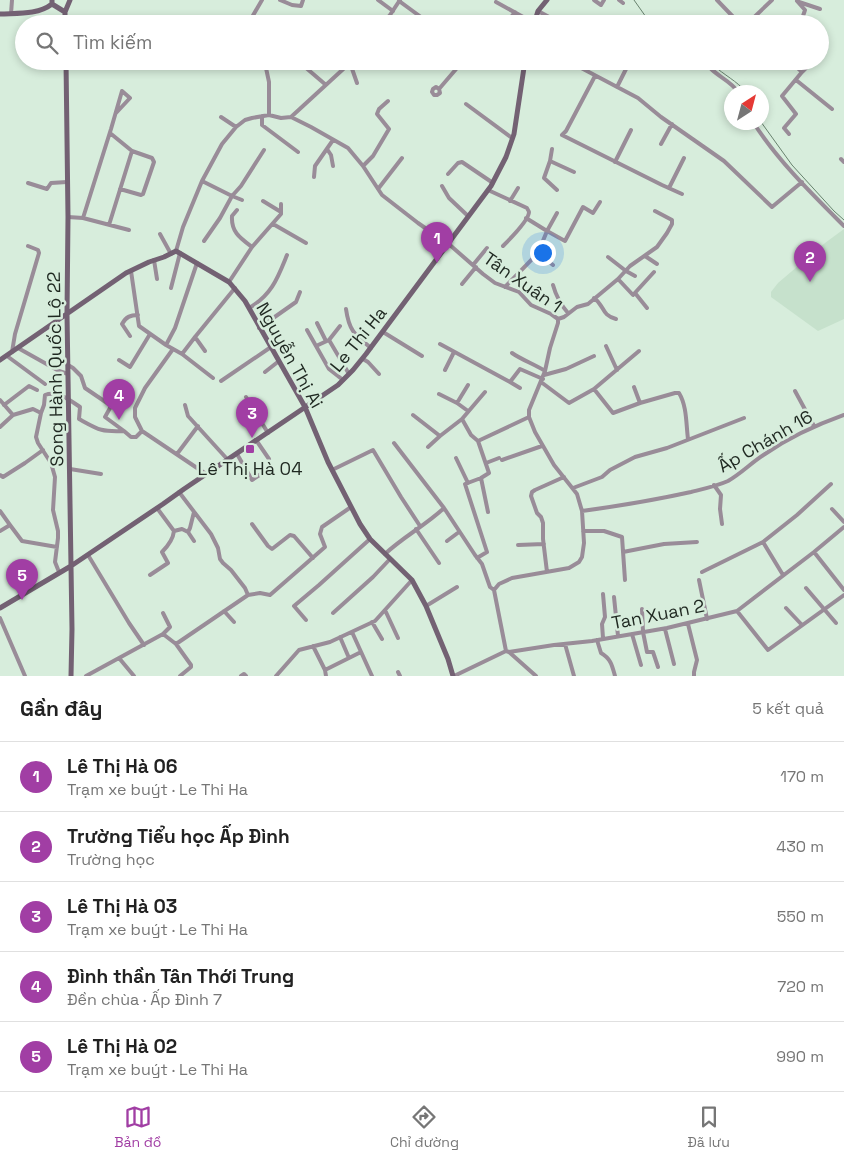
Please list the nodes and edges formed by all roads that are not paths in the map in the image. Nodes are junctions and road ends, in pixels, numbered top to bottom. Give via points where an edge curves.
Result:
1 (12, 0) edge
2 (70, 0) edge
3 (262, 0) edge
4 (280, 0) edge
5 (303, 0) edge
6 (378, 0) edge
7 (399, 0) edge
8 (547, 0) edge
9 (594, 0) edge
10 (604, 0) edge
11 (619, 0) edge
12 (717, 0) edge
13 (772, 0) edge
14 (796, 1) edge
15 (52, 2) edge
16 (496, 2) dead end
17 (624, 4) dead end
18 (820, 10) dead end
19 (393, 11) junction
20 (538, 11) junction
21 (65, 12) junction
22 (515, 12) junction
23 (0, 14) edge
24 (11, 14) junction
25 (65, 15) edge
26 (253, 15) edge
27 (390, 15) edge
28 (418, 15) edge
29 (513, 15) edge
30 (520, 15) edge
31 (537, 15) edge
32 (545, 15) edge
33 (731, 15) edge
34 (756, 15) edge
35 (803, 15) edge
36 (66, 70) edge
37 (266, 70) edge
38 (308, 70) edge
39 (343, 70) edge
40 (353, 70) edge
41 (455, 70) edge
42 (524, 70) edge
43 (585, 70) edge
44 (626, 70) edge
45 (712, 70) edge
46 (802, 72) edge
47 (595, 76) junction
48 (796, 80) junction
49 (357, 83) dead end
50 (733, 85) edge
51 (326, 86) junction
52 (617, 87) junction
53 (439, 89) dead end
54 (388, 101) dead end
55 (466, 104) dead end
56 (832, 109) dead end
57 (116, 113) junction
58 (269, 115) junction
59 (262, 116) junction
60 (291, 116) junction
61 (221, 117) dead end
62 (672, 124) junction
63 (236, 127) junction
64 (631, 130) dead end
65 (758, 130) edge
66 (110, 133) junction
67 (790, 134) dead end
68 (512, 138) junction
69 (333, 140) junction
70 (661, 144) dead end
71 (327, 149) junction
72 (552, 149) dead end
73 (264, 150) dead end
74 (132, 151) junction
75 (298, 152) dead end
76 (402, 158) dead end
77 (684, 158) dead end
78 (550, 161) junction
79 (614, 162) junction
80 (333, 166) dead end
81 (363, 166) junction
82 (574, 172) dead end
83 (448, 174) dead end
84 (314, 177) dead end
85 (202, 181) junction
86 (67, 182) junction
87 (802, 182) junction
88 (28, 183) dead end
89 (492, 183) junction
90 (442, 186) dead end
91 (120, 188) junction
92 (518, 188) dead end
93 (669, 188) junction
94 (378, 190) junction
95 (488, 190) junction
96 (557, 190) dead end
97 (682, 194) dead end
98 (232, 196) junction
99 (242, 200) dead end
100 (263, 201) dead end
101 (510, 201) junction
102 (600, 202) dead end
103 (281, 204) dead end
104 (237, 210) dead end
105 (655, 211) dead end
106 (281, 212) junction
107 (556, 213) dead end
108 (68, 216) junction
109 (468, 216) junction
110 (83, 218) junction
111 (526, 218) junction
112 (273, 224) junction
113 (109, 225) junction
114 (844, 225) edge
115 (129, 230) dead end
116 (547, 231) junction
117 (160, 234) dead end
118 (204, 241) dead end
119 (306, 243) dead end
120 (448, 243) junction
121 (28, 246) dead end
122 (503, 246) dead end
123 (252, 247) junction
124 (487, 248) dead end
125 (175, 252) junction
126 (538, 253) junction
127 (287, 255) dead end
128 (646, 256) junction
129 (608, 257) dead end
130 (154, 260) junction
131 (197, 262) junction
132 (657, 264) dead end
133 (553, 265) dead end
134 (474, 266) junction
135 (131, 270) junction
136 (626, 271) junction
137 (654, 272) dead end
138 (635, 276) dead end
139 (156, 279) dead end
140 (618, 279) junction
141 (229, 282) junction
142 (462, 284) dead end
143 (553, 285) dead end
144 (505, 287) junction
145 (171, 288) dead end
146 (235, 288) junction
147 (300, 292) dead end
148 (635, 293) junction
149 (594, 298) junction
150 (249, 308) junction
151 (647, 308) dead end
152 (346, 309) dead end
153 (568, 313) junction
154 (67, 314) junction
155 (138, 316) junction
156 (558, 319) junction
157 (616, 319) dead end
158 (317, 323) dead end
159 (340, 326) dead end
160 (260, 328) junction
161 (307, 330) dead end
162 (383, 332) junction
163 (150, 334) junction
164 (130, 336) dead end
165 (195, 337) junction
166 (328, 340) junction
167 (440, 344) dead end
168 (166, 345) junction
169 (316, 346) junction
170 (606, 346) dead end
171 (271, 347) junction
172 (18, 348) junction
173 (371, 348) junction
174 (173, 349) junction
175 (205, 351) dead end
176 (12, 352) junction
177 (454, 352) junction
178 (639, 352) dead end
179 (512, 353) dead end
180 (182, 354) junction
181 (7, 356) junction
182 (422, 356) dead end
183 (594, 356) dead end
184 (363, 358) junction
185 (0, 360) edge
186 (120, 360) dead end
187 (279, 362) junction
188 (68, 365) junction
189 (445, 370) dead end
190 (617, 370) junction
191 (265, 372) dead end
192 (68, 374) junction
193 (349, 374) junction
194 (379, 374) dead end
195 (543, 377) junction
196 (214, 378) dead end
197 (343, 380) junction
198 (221, 381) dead end
199 (510, 382) junction
200 (45, 384) dead end
201 (468, 386) dead end
202 (634, 387) dead end
203 (520, 388) dead end
204 (594, 389) junction
205 (37, 390) dead end
206 (796, 391) dead end
207 (485, 392) dead end
208 (439, 394) dead end
209 (246, 397) dead end
210 (69, 398) junction
211 (0, 400) edge
212 (457, 403) junction
213 (640, 403) junction
214 (4, 405) junction
215 (185, 405) dead end
216 (305, 407) junction
217 (468, 411) junction
218 (40, 413) junction
219 (844, 415) edge
220 (13, 416) junction
221 (413, 416) dead end
222 (529, 417) junction
223 (744, 418) dead end
224 (462, 419) junction
225 (198, 426) junction
226 (814, 426) junction
227 (0, 427) edge
228 (124, 431) junction
229 (142, 431) junction
230 (268, 433) junction
231 (440, 436) junction
232 (688, 439) junction
233 (256, 440) junction
234 (478, 441) junction
235 (394, 443) dead end
236 (542, 446) junction
237 (428, 447) dead end
238 (43, 450) junction
239 (177, 454) junction
240 (237, 454) junction
241 (456, 458) dead end
242 (269, 459) dead end
243 (228, 460) junction
244 (486, 463) junction
245 (70, 468) junction
246 (332, 470) junction
247 (101, 474) dead end
248 (206, 474) junction
249 (261, 474) dead end
250 (0, 475) edge
251 (564, 477) junction
252 (481, 478) junction
253 (468, 483) junction
254 (831, 484) dead end
255 (714, 485) junction
256 (573, 488) junction
257 (180, 492) junction
258 (351, 507) junction
259 (157, 508) junction
260 (444, 508) junction
261 (832, 509) dead end
262 (0, 511) edge
263 (582, 511) junction
264 (194, 512) junction
265 (488, 512) dead end
266 (844, 522) edge
267 (252, 524) dead end
268 (722, 524) dead end
269 (10, 525) junction
270 (420, 526) junction
271 (844, 527) edge
272 (416, 529) junction
273 (0, 531) edge
274 (174, 531) junction
275 (583, 531) junction
276 (188, 532) junction
277 (459, 532) junction
278 (370, 538) junction
279 (194, 540) dead end
280 (448, 541) dead end
281 (697, 542) dead end
282 (763, 542) junction
283 (544, 544) junction
284 (518, 545) dead end
285 (57, 547) junction
286 (623, 552) junction
287 (814, 552) junction
288 (385, 554) junction
289 (88, 555) junction
290 (313, 558) junction
291 (477, 558) junction
292 (390, 559) junction
293 (439, 563) dead end
294 (71, 566) junction
295 (59, 572) junction
296 (547, 572) junction
297 (702, 572) dead end
298 (150, 575) dead end
299 (783, 575) junction
300 (412, 580) junction
301 (625, 580) dead end
302 (699, 580) dead end
303 (457, 587) dead end
304 (806, 588) dead end
305 (494, 590) junction
306 (844, 590) edge
307 (603, 594) dead end
308 (248, 595) junction
309 (844, 595) edge
310 (614, 597) dead end
311 (426, 606) junction
312 (0, 608) edge
313 (786, 608) dead end
314 (642, 609) dead end
315 (825, 609) junction
316 (385, 610) junction
317 (224, 611) junction
318 (737, 612) junction
319 (163, 613) dead end
320 (333, 613) dead end
321 (0, 618) edge
322 (706, 619) junction
323 (306, 620) dead end
324 (234, 622) dead end
325 (372, 622) junction
326 (836, 623) dead end
327 (688, 624) junction
328 (802, 625) junction
329 (665, 628) junction
330 (352, 632) junction
331 (643, 632) junction
332 (163, 634) junction
333 (632, 634) junction
334 (618, 636) junction
335 (340, 637) junction
336 (398, 638) dead end
337 (604, 638) junction
338 (382, 639) dead end
339 (597, 640) junction
340 (176, 644) junction
341 (565, 644) junction
342 (144, 645) junction
343 (312, 646) junction
344 (361, 652) junction
345 (508, 652) junction
346 (120, 658) junction
347 (349, 658) junction
348 (674, 664) dead end
349 (641, 665) dead end
350 (658, 667) dead end
351 (325, 670) junction
352 (94, 674) edge
353 (25, 676) edge
354 (71, 676) edge
355 (86, 676) edge
356 (134, 676) edge
357 (180, 676) edge
358 (241, 676) edge
359 (246, 676) edge
360 (276, 676) edge
361 (326, 676) edge
362 (371, 676) edge
363 (454, 676) edge
364 (536, 676) edge
365 (574, 676) edge
366 (615, 676) edge
367 (694, 676) edge

1 - 24 street
2 - 21 street
3 - 26 street
4 - 5 street via 301,6
6 - 19 street
7 - 19 street
7 - 28 street
8 - 20 street
9 - 10 street via 600,5
11 - 17 street
12 - 33 street
13 - 34 street
14 - 18 street
14 - 35 street via 805,10
15 - 21 street
15 - 24 street via 42,10
16 - 22 street
19 - 27 street
20 - 31 street
20 - 32 street
21 - 25 street
22 - 29 street
22 - 30 street
23 - 24 street
36 - 86 street, Song Hành Quốc Lộ 22
37 - 58 street
38 - 51 street
39 - 51 street
40 - 49 street
41 - 53 street
42 - 68 street, Le Thi Ha
43 - 47 street
44 - 52 street
45 - 50 street
46 - 48 street
47 - 52 street
47 - 79 street via 562,135
48 - 56 street
48 - 67 street via 782,96 796,114 784,128
51 - 60 street
52 - 62 street via 638,98
54 - 81 street via 377,114 389,129
55 - 68 street
57 - 57 street via 118,106 122,91 130,98
57 - 66 street
58 - 59 street
58 - 60 street
59 - 63 street via 245,120
59 - 75 street via 262,125
60 - 69 street, Tân Xuân 1
61 - 63 street
62 - 70 street
62 - 87 street via 724,161 772,207
63 - 85 street via 222,144
64 - 79 street
65 - 87 street
66 - 74 street
66 - 110 street
68 - 89 street, Le Thi Ha
69 - 71 street
69 - 81 street, Tân Xuân 1 via 348,148
71 - 80 street
71 - 84 street via 315,166
72 - 78 street
73 - 98 street
74 - 91 street
74 - 91 street via 152,158 154,162 143,194
76 - 94 street
77 - 93 street
78 - 82 street
78 - 96 street via 544,178
79 - 93 street
81 - 94 street, Tân Xuân 1
83 - 89 street via 462,162
85 - 98 street
85 - 125 street
86 - 88 street via 52,183 47,189
86 - 108 street, Song Hành Quốc Lộ 22
87 - 114 street
89 - 95 street, Le Thi Ha
90 - 109 street via 449,198
91 - 113 street
92 - 101 street
93 - 97 street
94 - 120 street, Tân Xuân 1
95 - 101 street
95 - 109 street, Le Thi Ha
98 - 99 street
98 - 118 street
100 - 106 street
101 - 111 street via 527,208
102 - 116 street via 593,213 584,207 565,241
103 - 106 street
104 - 123 street via 232,216 232,226
105 - 128 street via 672,220 672,224 657,247
106 - 112 street
107 - 116 street
108 - 110 street
108 - 154 street, Song Hành Quốc Lộ 22
109 - 120 street, Le Thi Ha
110 - 113 street
111 - 116 street
111 - 122 street
112 - 119 street
112 - 123 street
113 - 115 street
116 - 126 street
117 - 125 street
120 - 134 street, Tân Xuân 1
120 - 162 street, Le Thi Ha
121 - 176 street via 38,250 39,254
123 - 141 street
124 - 134 street
125 - 130 street
125 - 131 street, Nguyễn Thị Ai
125 - 145 street
126 - 133 street
126 - 144 street
127 - 150 street via 274,285
128 - 132 street
128 - 136 street
129 - 136 street
130 - 135 street
130 - 139 street
131 - 141 street, Nguyễn Thị Ai
131 - 168 street
134 - 142 street
134 - 144 street, Tân Xuân 1
135 - 154 street
135 - 155 street
136 - 138 street
136 - 140 street
137 - 148 street
140 - 148 street via 633,295
140 - 149 street
141 - 146 street, Nguyễn Thị Ai
143 - 153 street
144 - 156 street, Tân Xuân 1 via 519,292 531,305
146 - 150 street, Nguyễn Thị Ai
146 - 165 street
147 - 160 street via 296,302
148 - 151 street
149 - 153 street
149 - 157 street via 606,315
150 - 160 street, Nguyễn Thị Ai
152 - 173 street via 352,330
153 - 156 street
154 - 172 street
154 - 188 street, Song Hành Quốc Lộ 22
155 - 163 street via 140,326
155 - 164 street via 132,315 122,324
156 - 195 street, Tân Xuân 1
158 - 166 street
159 - 166 street
160 - 171 street, Nguyễn Thị Ai
161 - 169 street
162 - 173 street, Le Thi Ha
162 - 182 street
163 - 168 street
163 - 186 street via 130,367
165 - 175 street
165 - 180 street
166 - 169 street
166 - 193 street
167 - 177 street
168 - 174 street
169 - 197 street via 329,369
170 - 190 street
171 - 187 street, Nguyễn Thị Ai
171 - 198 street
172 - 176 street
172 - 192 street
173 - 184 street, Le Thi Ha
174 - 180 street
174 - 229 street via 135,408 135,417
176 - 181 street
177 - 189 street
177 - 199 street
178 - 190 street
179 - 195 street via 532,363
180 - 196 street
181 - 185 street
181 - 200 street
183 - 195 street
184 - 193 street, Le Thi Ha
184 - 194 street
187 - 191 street
187 - 216 street, Nguyễn Thị Ai
188 - 192 street, Song Hành Quốc Lộ 22
188 - 228 street via 81,376 85,388 109,404 105,417
190 - 204 street
192 - 210 street, Song Hành Quốc Lộ 22
193 - 197 street, Le Thi Ha
195 - 199 street via 520,369
195 - 204 street via 569,403
195 - 222 street, Tân Xuân 1
197 - 216 street, Le Thi Ha
199 - 203 street
201 - 212 street
202 - 213 street
204 - 213 street via 613,413
205 - 214 street via 29,386
206 - 226 street
207 - 217 street
208 - 212 street
209 - 230 street
210 - 218 street via 48,393
210 - 228 street via 80,406 80,419 99,430
210 - 245 street, Song Hành Quốc Lộ 22
211 - 214 street
212 - 217 street
213 - 232 street via 680,393
214 - 220 street
215 - 225 street via 188,416
216 - 230 street, Le Thi Ha
216 - 246 street, Nguyễn Thị Ai
217 - 224 street
218 - 220 street via 33,409
218 - 238 street via 36,437
219 - 226 street, Ấp Chánh 16
220 - 227 street
221 - 231 street
222 - 234 street
222 - 236 street
223 - 232 street
224 - 231 street
224 - 234 street
225 - 239 street
225 - 243 street
226 - 255 street, Ấp Chánh 16 via 763,455 726,482
228 - 229 street via 136,437
229 - 239 street
230 - 233 street, Le Thi Ha
231 - 237 street
232 - 256 street via 635,457 602,477
233 - 240 street, Le Thi Ha
233 - 242 street
234 - 244 street
235 - 260 street
236 - 244 street
236 - 251 street
238 - 250 street via 3,477
238 - 285 street via 55,477 53,510 58,531
239 - 248 street
240 - 243 street, Le Thi Ha
240 - 249 street via 252,480
241 - 253 street
243 - 248 street, Le Thi Ha
244 - 252 street via 489,473
245 - 247 street
245 - 294 street, Song Hành Quốc Lộ 22
246 - 258 street, Nguyễn Thị Ai
246 - 270 street via 373,450
248 - 257 street, Le Thi Ha
251 - 256 street
251 - 283 street via 532,492 543,523
252 - 253 street
252 - 265 street
253 - 291 street via 465,484 487,552
254 - 282 street
255 - 263 street, Ấp Chánh 16 via 661,499
255 - 268 street via 721,495
256 - 263 street
257 - 259 street, Le Thi Ha
257 - 264 street
258 - 278 street, Nguyễn Thị Ai
258 - 290 street via 322,527 320,534 325,547
259 - 274 street
259 - 289 street, Le Thi Ha
260 - 270 street
260 - 277 street
261 - 266 street
262 - 269 street
263 - 275 street
264 - 276 street
264 - 308 street via 211,534 220,559
267 - 290 street via 272,549 290,535
269 - 273 street
269 - 285 street via 22,542
270 - 272 street
271 - 287 street, Tan Xuan 2
272 - 288 street
272 - 293 street
274 - 276 street via 182,529
274 - 298 street via 174,537 162,552 168,563
275 - 286 street via 622,537
275 - 296 street via 584,543 579,562 569,568
276 - 279 street
277 - 280 street
277 - 291 street
278 - 288 street, Nguyễn Thị Ai
278 - 323 street via 294,606
281 - 286 street
282 - 297 street
282 - 299 street
283 - 284 street
283 - 296 street
285 - 295 street via 55,562
286 - 301 street
287 - 299 street, Tan Xuan 2
287 - 306 street
288 - 292 street, Nguyễn Thị Ai
289 - 294 street, Le Thi Ha
289 - 342 street
290 - 308 street via 270,595
291 - 305 street
292 - 300 street, Nguyễn Thị Ai
292 - 320 street
294 - 295 street, Le Thi Ha
294 - 354 street, Song Hành Quốc Lộ 22
295 - 312 street, Le Thi Ha
296 - 305 street via 512,578
299 - 318 street, Tan Xuan 2
300 - 311 street, Nguyễn Thị Ai
300 - 316 street
302 - 322 street
303 - 311 street
304 - 315 street
305 - 345 street
307 - 337 street
308 - 317 street
309 - 315 street
310 - 334 street
311 - 363 street, Nguyễn Thị Ai
313 - 328 street
314 - 331 street
315 - 326 street
315 - 328 street
316 - 325 street
316 - 336 street
317 - 324 street
317 - 340 street
318 - 322 street, Tan Xuan 2
318 - 328 street via 768,650
319 - 332 street via 170,627
321 - 353 street
322 - 327 street, Tan Xuan 2
325 - 330 street
325 - 338 street
327 - 329 street, Tan Xuan 2
327 - 367 street via 697,660
329 - 331 street, Tan Xuan 2
329 - 348 street
330 - 335 street
330 - 344 street
331 - 333 street, Tan Xuan 2
331 - 350 street via 647,652 653,652
332 - 340 street
332 - 342 street
333 - 334 street, Tan Xuan 2
333 - 349 street
334 - 337 street, Tan Xuan 2
335 - 343 street
335 - 347 street
337 - 339 street, Tan Xuan 2
339 - 341 street, Tan Xuan 2
339 - 366 street via 601,653 609,658
340 - 357 street via 191,665
341 - 345 street, Tan Xuan 2
341 - 365 street
342 - 346 street
343 - 351 street
343 - 360 street via 299,650
344 - 347 street
344 - 362 street
345 - 363 street, Tan Xuan 2
345 - 364 street
346 - 352 street
346 - 356 street
347 - 351 street
351 - 361 street
352 - 355 street
358 - 359 street

